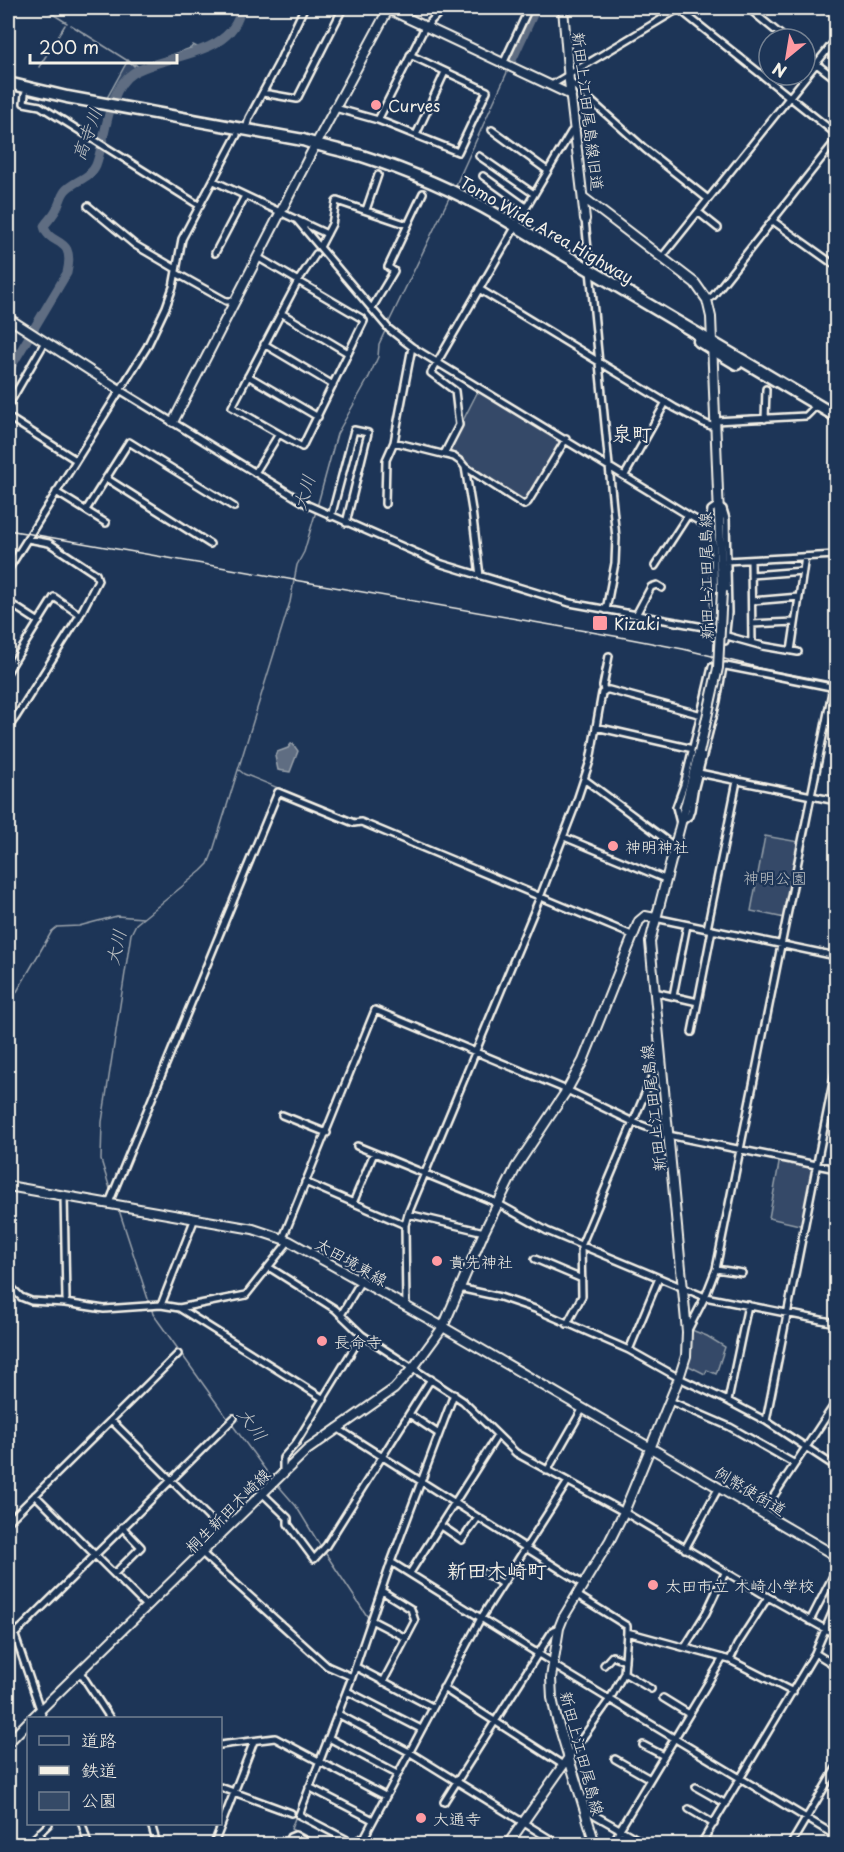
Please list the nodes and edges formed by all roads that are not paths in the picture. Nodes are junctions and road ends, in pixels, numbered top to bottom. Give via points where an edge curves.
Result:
1 (304, 8) edge
2 (343, 8) edge
3 (388, 8) edge
4 (444, 8) edge
5 (529, 8) edge
6 (563, 8) edge
7 (680, 8) edge
8 (748, 8) edge
9 (830, 8) edge
10 (837, 16) edge
11 (425, 27) junction
12 (771, 27) edge
13 (837, 39) edge
14 (410, 55) junction
15 (817, 63) edge
16 (503, 64) junction
17 (817, 65) edge
18 (445, 72) junction
19 (569, 78) junction
20 (837, 79) edge
21 (8, 83) edge
22 (550, 86) junction
23 (798, 87) edge
24 (8, 89) edge
25 (262, 93) junction
26 (25, 94) junction
27 (571, 95) junction
28 (790, 97) junction
29 (111, 108) junction
30 (335, 108) junction
31 (378, 120) junction
32 (576, 129) junction
33 (492, 130) dead end
34 (242, 132) junction
35 (837, 134) edge
36 (417, 135) junction
37 (837, 140) edge
38 (315, 147) junction
39 (480, 156) dead end
40 (548, 171) junction
41 (378, 175) dead end
42 (483, 176) dead end
43 (214, 181) junction
44 (423, 193) dead end
45 (534, 194) junction
46 (245, 196) junction
47 (584, 198) junction
48 (708, 199) junction
49 (88, 206) dead end
50 (200, 206) junction
51 (526, 207) junction
52 (366, 210) junction
53 (281, 213) junction
54 (698, 213) junction
55 (608, 217) junction
56 (296, 219) junction
57 (585, 219) junction
58 (773, 221) junction
59 (408, 225) junction
60 (514, 228) junction
61 (718, 228) dead end
62 (327, 234) junction
63 (320, 247) junction
64 (215, 253) dead end
65 (316, 254) dead end
66 (662, 257) junction
67 (259, 258) junction
68 (837, 266) edge
69 (176, 271) junction
70 (591, 274) junction
71 (298, 281) junction
72 (479, 289) junction
73 (707, 300) junction
74 (236, 302) junction
75 (372, 308) junction
76 (281, 313) junction
77 (8, 318) edge
78 (45, 342) junction
79 (264, 344) junction
80 (712, 346) junction
81 (412, 347) junction
82 (348, 353) junction
83 (437, 362) junction
84 (599, 362) junction
85 (248, 376) junction
86 (333, 385) junction
87 (766, 389) dead end
88 (120, 390) junction
89 (666, 402) junction
90 (8, 406) edge
91 (813, 409) junction
92 (837, 416) edge
93 (8, 417) edge
94 (318, 417) junction
95 (765, 419) junction
96 (173, 422) junction
97 (837, 422) edge
98 (715, 424) junction
99 (279, 434) junction
100 (566, 439) junction
101 (394, 442) junction
102 (444, 454) junction
103 (76, 460) junction
104 (609, 466) junction
105 (465, 467) junction
106 (255, 473) junction
107 (625, 475) junction
108 (106, 478) junction
109 (56, 492) junction
110 (385, 504) dead end
111 (718, 505) junction
112 (234, 507) dead end
113 (86, 510) junction
114 (688, 515) junction
115 (331, 517) junction
116 (106, 523) dead end
117 (346, 523) junction
118 (710, 524) junction
119 (28, 539) junction
120 (210, 544) dead end
121 (837, 555) edge
122 (805, 557) junction
123 (751, 560) junction
124 (726, 561) junction
125 (655, 566) dead end
126 (8, 570) edge
127 (803, 572) junction
128 (751, 575) junction
129 (480, 576) junction
130 (662, 588) dead end
131 (799, 597) junction
132 (752, 601) junction
133 (8, 602) edge
134 (606, 610) junction
135 (80, 615) junction
136 (636, 615) junction
137 (39, 622) junction
138 (795, 622) junction
139 (752, 624) junction
140 (715, 629) junction
141 (727, 636) junction
142 (752, 643) junction
143 (791, 651) junction
144 (798, 652) dead end
145 (609, 656) dead end
146 (723, 667) junction
147 (8, 671) edge
148 (835, 688) edge
149 (604, 691) junction
150 (702, 715) junction
151 (713, 718) junction
152 (596, 727) junction
153 (8, 728) edge
154 (696, 751) junction
155 (699, 773) junction
156 (585, 779) junction
157 (737, 781) junction
158 (810, 796) junction
159 (837, 801) edge
160 (680, 823) junction
161 (564, 837) junction
162 (674, 846) junction
163 (665, 879) junction
164 (540, 897) junction
165 (655, 918) junction
166 (687, 925) junction
167 (710, 930) junction
168 (632, 935) junction
169 (781, 944) junction
170 (837, 956) edge
171 (654, 992) junction
172 (673, 996) junction
173 (698, 1002) junction
174 (692, 1032) dead end
175 (476, 1053) junction
176 (661, 1062) junction
177 (837, 1067) edge
178 (567, 1090) junction
179 (282, 1115) dead end
180 (633, 1122) junction
181 (327, 1132) junction
182 (668, 1135) junction
183 (357, 1146) dead end
184 (740, 1150) junction
185 (374, 1153) junction
186 (816, 1166) junction
187 (837, 1169) edge
188 (426, 1175) junction
189 (305, 1182) junction
190 (8, 1186) edge
191 (64, 1195) junction
192 (353, 1203) junction
193 (497, 1203) junction
194 (113, 1204) junction
195 (408, 1214) junction
196 (195, 1218) junction
197 (405, 1225) junction
198 (484, 1232) junction
199 (286, 1240) junction
200 (581, 1246) junction
201 (535, 1259) dead end
202 (270, 1268) junction
203 (716, 1269) junction
204 (742, 1273) dead end
205 (659, 1278) junction
206 (582, 1279) junction
207 (361, 1281) junction
208 (8, 1284) edge
209 (459, 1288) junction
210 (683, 1288) junction
211 (705, 1297) junction
212 (66, 1299) dead end
213 (161, 1305) junction
214 (748, 1305) junction
215 (406, 1306) junction
216 (179, 1308) junction
217 (787, 1313) junction
218 (341, 1315) junction
219 (837, 1323) edge
220 (567, 1324) junction
221 (443, 1327) junction
222 (687, 1332) junction
223 (362, 1335) junction
224 (628, 1350) junction
225 (178, 1354) dead end
226 (413, 1368) junction
227 (679, 1378) junction
228 (431, 1379) junction
229 (454, 1394) junction
230 (324, 1399) junction
231 (670, 1401) junction
232 (728, 1401) junction
233 (837, 1402) edge
234 (583, 1408) junction
235 (409, 1414) junction
236 (234, 1418) dead end
237 (111, 1419) junction
238 (766, 1421) junction
239 (337, 1428) junction
240 (439, 1434) junction
241 (497, 1436) junction
242 (651, 1447) junction
243 (806, 1448) junction
244 (381, 1457) junction
245 (795, 1464) junction
246 (837, 1467) edge
247 (547, 1471) junction
248 (283, 1473) junction
249 (171, 1479) junction
250 (421, 1482) junction
251 (567, 1483) junction
252 (719, 1486) junction
253 (262, 1493) junction
254 (35, 1495) junction
255 (454, 1503) junction
256 (624, 1512) junction
257 (763, 1512) junction
258 (478, 1518) junction
259 (8, 1522) edge
260 (440, 1525) junction
261 (122, 1527) junction
262 (223, 1532) junction
263 (525, 1548) junction
264 (685, 1549) junction
265 (202, 1553) junction
266 (94, 1555) junction
267 (837, 1556) edge
268 (391, 1562) junction
269 (837, 1570) edge
270 (410, 1573) junction
271 (485, 1573) dead end
272 (725, 1573) junction
273 (114, 1574) junction
274 (502, 1584) junction
275 (583, 1584) junction
276 (382, 1591) junction
277 (577, 1595) junction
278 (768, 1598) junction
279 (837, 1604) edge
280 (147, 1608) junction
281 (8, 1615) edge
282 (481, 1618) junction
283 (373, 1620) junction
284 (810, 1621) junction
285 (559, 1628) junction
286 (826, 1630) junction
287 (627, 1632) junction
288 (13, 1635) junction
289 (837, 1635) edge
290 (406, 1638) junction
291 (8, 1641) edge
292 (685, 1647) junction
293 (815, 1653) junction
294 (539, 1655) junction
295 (723, 1658) junction
296 (730, 1660) junction
297 (625, 1661) junction
298 (553, 1664) junction
299 (604, 1665) dead end
300 (837, 1666) edge
301 (356, 1667) junction
302 (80, 1672) junction
303 (624, 1673) junction
304 (352, 1677) junction
305 (383, 1682) junction
306 (443, 1688) junction
307 (651, 1689) dead end
308 (347, 1691) junction
309 (792, 1692) junction
310 (663, 1698) dead end
311 (610, 1700) junction
312 (432, 1707) junction
313 (689, 1713) junction
314 (338, 1714) junction
315 (41, 1715) edge
316 (109, 1717) edge
317 (496, 1722) junction
318 (27, 1723) edge
319 (421, 1729) junction
320 (329, 1738) junction
321 (675, 1739) junction
322 (254, 1741) junction
323 (8, 1743) edge
324 (643, 1744) dead end
325 (222, 1745) edge
326 (409, 1752) junction
327 (664, 1756) junction
328 (569, 1757) junction
329 (615, 1759) dead end
330 (320, 1761) junction
331 (563, 1765) junction
332 (837, 1768) edge
333 (397, 1774) junction
334 (650, 1779) junction
335 (741, 1779) junction
336 (458, 1781) junction
337 (222, 1787) edge
338 (309, 1787) junction
339 (696, 1787) dead end
340 (234, 1791) junction
341 (385, 1796) junction
342 (444, 1802) dead end
343 (726, 1804) junction
344 (584, 1809) junction
345 (689, 1809) dead end
346 (291, 1813) dead end
347 (807, 1818) junction
348 (373, 1820) junction
349 (524, 1822) junction
350 (222, 1823) edge
351 (714, 1824) junction
352 (48, 1825) edge
353 (82, 1825) edge
354 (151, 1825) edge
355 (221, 1825) edge
356 (620, 1829) junction
357 (40, 1832) junction
358 (837, 1836) edge
359 (353, 1844) edge
360 (27, 1845) edge
361 (44, 1845) edge
362 (88, 1845) edge
363 (157, 1845) edge
364 (214, 1845) edge
365 (287, 1845) edge
366 (312, 1845) edge
367 (508, 1845) edge
368 (558, 1845) edge
369 (595, 1845) edge
370 (613, 1845) edge
371 (646, 1845) edge
372 (701, 1845) edge
373 (791, 1845) edge

1 - 25 street
2 - 25 street via 297,99
3 - 11 main road
3 - 30 main road
4 - 11 street
5 - 16 street
6 - 19 main road, 新田上江田尾島線旧道
7 - 19 street
7 - 28 street
8 - 12 street
9 - 10 street
11 - 14 street
11 - 16 main road
13 - 15 street
14 - 18 street
14 - 31 street
16 - 22 main road
17 - 20 street
18 - 36 street
18 - 36 street via 487,92 458,152
19 - 22 street
19 - 27 main road, 新田上江田尾島線旧道
19 - 48 street via 645,149
21 - 29 highway, Tomo Wide Area Highway
22 - 27 main road
23 - 28 street
24 - 26 highway, Tomo Wide Area Highway
25 - 34 street
26 - 29 highway, Tomo Wide Area Highway
26 - 50 street via 24,103 39,106
27 - 32 main road, 新田上江田尾島線旧道
28 - 35 street
28 - 48 street
29 - 34 highway, Tomo Wide Area Highway
30 - 31 street
30 - 38 main road
31 - 36 street
32 - 40 street
32 - 47 main road, 新田上江田尾島線旧道
33 - 40 street
34 - 38 highway, Tomo Wide Area Highway
34 - 43 street
37 - 58 street
38 - 53 main road
38 - 60 highway, Tomo Wide Area Highway via 379,162
39 - 45 street
40 - 45 street
41 - 52 street
42 - 51 street
43 - 46 street
43 - 50 street
44 - 59 street
45 - 51 street
46 - 53 street
46 - 64 street
47 - 55 main road, 新田上江田尾島線旧道
47 - 57 main road
48 - 54 street
49 - 69 street
50 - 69 street via 182,239
51 - 60 street
52 - 59 street
52 - 62 street via 337,201
53 - 56 street
53 - 67 main road
54 - 61 street
54 - 66 street
55 - 57 main road via 595,212
55 - 66 main road, 新田上江田尾島線旧道
56 - 62 street
56 - 63 street
57 - 70 street
58 - 68 street
58 - 73 street
59 - 75 street via 388,267 394,271
60 - 70 highway, Tomo Wide Area Highway
60 - 72 street
62 - 63 street
63 - 75 street
65 - 71 street
66 - 73 main road, 新田上江田尾島線旧道 via 695,283
67 - 71 street
67 - 74 main road
69 - 74 street via 226,301
69 - 88 street via 166,307
70 - 80 highway, Tomo Wide Area Highway
70 - 84 street
71 - 76 street
71 - 82 street via 363,321
72 - 83 street
72 - 84 street
73 - 80 main road
74 - 96 main road
75 - 81 street via 389,329
76 - 79 street
76 - 82 street
77 - 78 main road
78 - 88 main road
78 - 90 street
79 - 85 street
79 - 86 street
80 - 91 highway, Tomo Wide Area Highway
80 - 92 highway, Tomo Wide Area Highway
80 - 98 main road, 新田上江田尾島線
81 - 83 street
81 - 101 street
82 - 86 street
83 - 100 street
83 - 102 street via 431,373 455,391 459,424
84 - 89 street
84 - 104 street
85 - 94 street
85 - 99 street via 232,407
86 - 94 street
87 - 95 street
88 - 96 street
88 - 103 street
89 - 98 street via 708,425
89 - 107 street
91 - 95 street via 809,416
91 - 97 highway, Tomo Wide Area Highway
93 - 103 street
94 - 99 street via 302,447
95 - 98 street
96 - 106 street
98 - 111 main road, 新田上江田尾島線
99 - 106 street
100 - 104 street
100 - 105 street via 527,505
101 - 102 street
101 - 110 street via 386,460
102 - 105 street
103 - 109 street
104 - 107 street
104 - 134 street via 616,537
105 - 129 street
106 - 115 street
107 - 114 street
108 - 112 street via 129,441
108 - 113 street
108 - 120 street
109 - 113 street
109 - 119 street
111 - 118 street via 711,510
111 - 124 street via 725,512
111 - 154 main road, 新田上江田尾島線, bridge via 722,591 718,668
113 - 116 street
114 - 118 street
114 - 125 street
115 - 117 street
115 - 117 street via 354,430 368,433
117 - 129 street
118 - 140 street
119 - 126 street
119 - 135 street via 49,543 96,574 98,580
121 - 122 street
122 - 123 street
122 - 127 street
123 - 124 street
123 - 128 street
124 - 141 street
127 - 128 street
127 - 131 street
128 - 132 street
129 - 134 street
130 - 136 street via 651,587
131 - 132 street
131 - 138 street
132 - 139 street
133 - 137 street
134 - 136 street
135 - 137 street via 54,597
135 - 153 street
136 - 140 street
137 - 147 street
138 - 139 street
138 - 143 street
139 - 142 street
140 - 141 street via 718,640 725,641
141 - 142 street
142 - 143 street
143 - 144 street
145 - 149 street
146 - 148 street
146 - 150 street via 712,667
146 - 151 street
148 - 158 street
149 - 150 street
149 - 152 street
150 - 151 street
150 - 154 street
151 - 155 street
152 - 154 street
152 - 156 street
154 - 160 main road, 新田上江田尾島線
154 - 160 street via 676,807
155 - 157 street
155 - 160 street via 689,816
156 - 161 street
156 - 162 street
157 - 158 street
157 - 167 street
158 - 159 street
158 - 169 street
160 - 162 main road, 新田上江田尾島線
161 - 163 street
161 - 164 street
162 - 163 main road, 新田上江田尾島線
163 - 165 main road, 新田上江田尾島線
164 - 168 street
164 - 175 street
164 - 194 street via 361,822 354,823 278,792
165 - 166 street
165 - 168 main road via 645,916
165 - 171 main road, 新田上江田尾島線 via 650,942
166 - 167 street
166 - 172 street
167 - 169 street
167 - 173 street
168 - 178 main road, 桐生新田木崎線 via 593,1040
169 - 170 street
169 - 184 street
171 - 172 street
171 - 176 main road, 新田上江田尾島線
172 - 173 street
173 - 174 street
175 - 178 street
175 - 181 street via 375,1011
175 - 188 street
176 - 180 street
176 - 182 main road, 新田上江田尾島線
177 - 186 street
178 - 180 street
178 - 193 main road, 桐生新田木崎線
179 - 181 street
180 - 182 street
180 - 200 street
181 - 189 street
182 - 184 street
182 - 210 main road, 新田上江田尾島線
183 - 185 street
184 - 186 street
184 - 203 street
185 - 188 street
185 - 192 street
186 - 187 street
186 - 217 street
188 - 193 street
188 - 195 street
189 - 192 street
189 - 199 street
190 - 191 main road, 太田境東線
191 - 194 main road, 太田境東線
191 - 212 street
192 - 197 street
193 - 198 main road, 桐生新田木崎線
193 - 200 street
194 - 196 main road, 太田境東線
195 - 197 street
195 - 198 street
196 - 199 main road, 太田境東線 via 253,1228
196 - 213 street
197 - 215 street
198 - 209 main road, 桐生新田木崎線
199 - 202 street
199 - 207 main road, 太田境東線
200 - 205 street
200 - 206 street
201 - 206 street
202 - 216 street via 246,1295
202 - 218 street
203 - 204 street
203 - 211 street
205 - 210 street
205 - 224 street
206 - 220 street via 582,1296
207 - 215 main road, 太田境東線
207 - 218 street
208 - 213 street via 31,1301 104,1309
209 - 220 street via 500,1297
209 - 221 main road, 桐生新田木崎線
210 - 211 street
210 - 222 main road, 新田上江田尾島線
211 - 214 street
211 - 222 street
213 - 216 street
214 - 217 street
214 - 232 street
215 - 221 main road, 太田境東線
216 - 230 street
217 - 219 street
217 - 238 street
218 - 223 street
220 - 224 street
221 - 226 main road, 桐生新田木崎線
221 - 234 main road, 太田境東線
222 - 227 main road, 新田上江田尾島線 via 686,1356
223 - 226 street
223 - 230 street
224 - 227 street
225 - 237 street
226 - 228 street
226 - 239 main road, 桐生新田木崎線 via 394,1389
227 - 231 main road, 新田上江田尾島線
227 - 232 street
228 - 229 street
228 - 235 street
229 - 240 street
229 - 241 street
230 - 248 street via 283,1458
231 - 242 main road, 新田上江田尾島線
231 - 245 street via 730,1427
232 - 238 street
233 - 243 street
234 - 242 main road, 太田境東線
234 - 247 street
235 - 240 street
235 - 244 street
236 - 249 street
237 - 249 street
237 - 254 street
238 - 243 street
239 - 244 street
239 - 248 main road, 桐生新田木崎線
240 - 250 street
241 - 247 street via 516,1454
241 - 255 street
242 - 252 main road, 例幣使街道
242 - 256 main road, 新田上江田尾島線
243 - 245 street
243 - 246 street
244 - 250 street
244 - 253 street via 326,1546 314,1558 288,1524 288,1518
245 - 257 street
247 - 251 street
248 - 253 main road, 桐生新田木崎線
249 - 261 street
249 - 262 street
250 - 255 street
250 - 268 street
251 - 256 street
251 - 263 street
252 - 257 main road, 例幣使街道
252 - 264 street
253 - 262 main road, 桐生新田木崎線
254 - 259 street
254 - 266 street
255 - 258 street
255 - 260 street
256 - 264 street
256 - 275 main road, 新田上江田尾島線
257 - 267 main road, 例幣使街道
258 - 260 street via 462,1540
258 - 263 street
260 - 270 street
261 - 266 street
261 - 273 street via 141,1547
262 - 265 main road, 桐生新田木崎線
263 - 274 street
263 - 275 street
264 - 272 street
265 - 280 main road, 桐生新田木崎線
265 - 304 street via 327,1666
266 - 273 street
266 - 288 street
268 - 270 street
268 - 276 street
269 - 284 street
270 - 282 street
271 - 274 street
272 - 278 street
272 - 292 street
273 - 280 street
274 - 282 street
275 - 277 main road, 新田上江田尾島線
276 - 283 street
276 - 290 street via 411,1609 415,1621
277 - 285 main road, 新田上江田尾島線
277 - 287 street via 627,1626
278 - 284 street
278 - 296 street
279 - 286 street
280 - 302 main road, 桐生新田木崎線
281 - 288 street
282 - 294 street
282 - 306 street
283 - 290 street
283 - 301 street
284 - 286 street
285 - 294 street
285 - 298 main road, 新田上江田尾島線
286 - 289 street
286 - 293 street
287 - 292 street
287 - 297 street
288 - 291 street
288 - 315 street
290 - 305 street
292 - 295 street
293 - 300 street
293 - 309 street
294 - 298 street
294 - 317 street
295 - 296 street
295 - 313 street
296 - 309 street
297 - 299 street via 612,1656
297 - 303 street
298 - 311 street
298 - 328 main road, 新田上江田尾島線 via 552,1698
301 - 304 street
301 - 305 street
302 - 315 main road, 桐生新田木崎線
302 - 316 street
303 - 307 street
303 - 311 street
304 - 308 street
305 - 312 street
306 - 312 street
306 - 317 street
308 - 314 street
308 - 319 street
309 - 335 street
310 - 313 street
311 - 321 street
311 - 328 street
312 - 319 street
313 - 321 street
314 - 320 street
314 - 326 street
317 - 331 street
317 - 336 street
318 - 323 main road
319 - 326 street
320 - 330 street
320 - 333 street
321 - 327 street
321 - 335 street
322 - 325 street
322 - 330 street via 275,1738
322 - 340 street
324 - 327 street
326 - 333 street
326 - 336 street
327 - 334 street
328 - 331 main road
328 - 344 main road, 新田上江田尾島線
329 - 334 street
330 - 338 street
330 - 341 street
331 - 349 main road
332 - 347 street
333 - 341 street
334 - 356 street
335 - 343 street
335 - 347 street
336 - 342 street
336 - 349 street
337 - 340 street
338 - 348 street
338 - 359 street via 299,1815
339 - 343 street
340 - 346 street
340 - 350 street
341 - 348 street
343 - 351 street
344 - 356 street
344 - 369 main road, 新田上江田尾島線
345 - 351 street
347 - 358 street
347 - 373 street
348 - 359 street via 365,1836
349 - 367 main road
349 - 368 street
351 - 372 street
352 - 357 street
353 - 362 street
354 - 363 street
355 - 364 street
356 - 370 street
356 - 371 street
357 - 360 street
357 - 361 street
365 - 366 street via 295,1834

